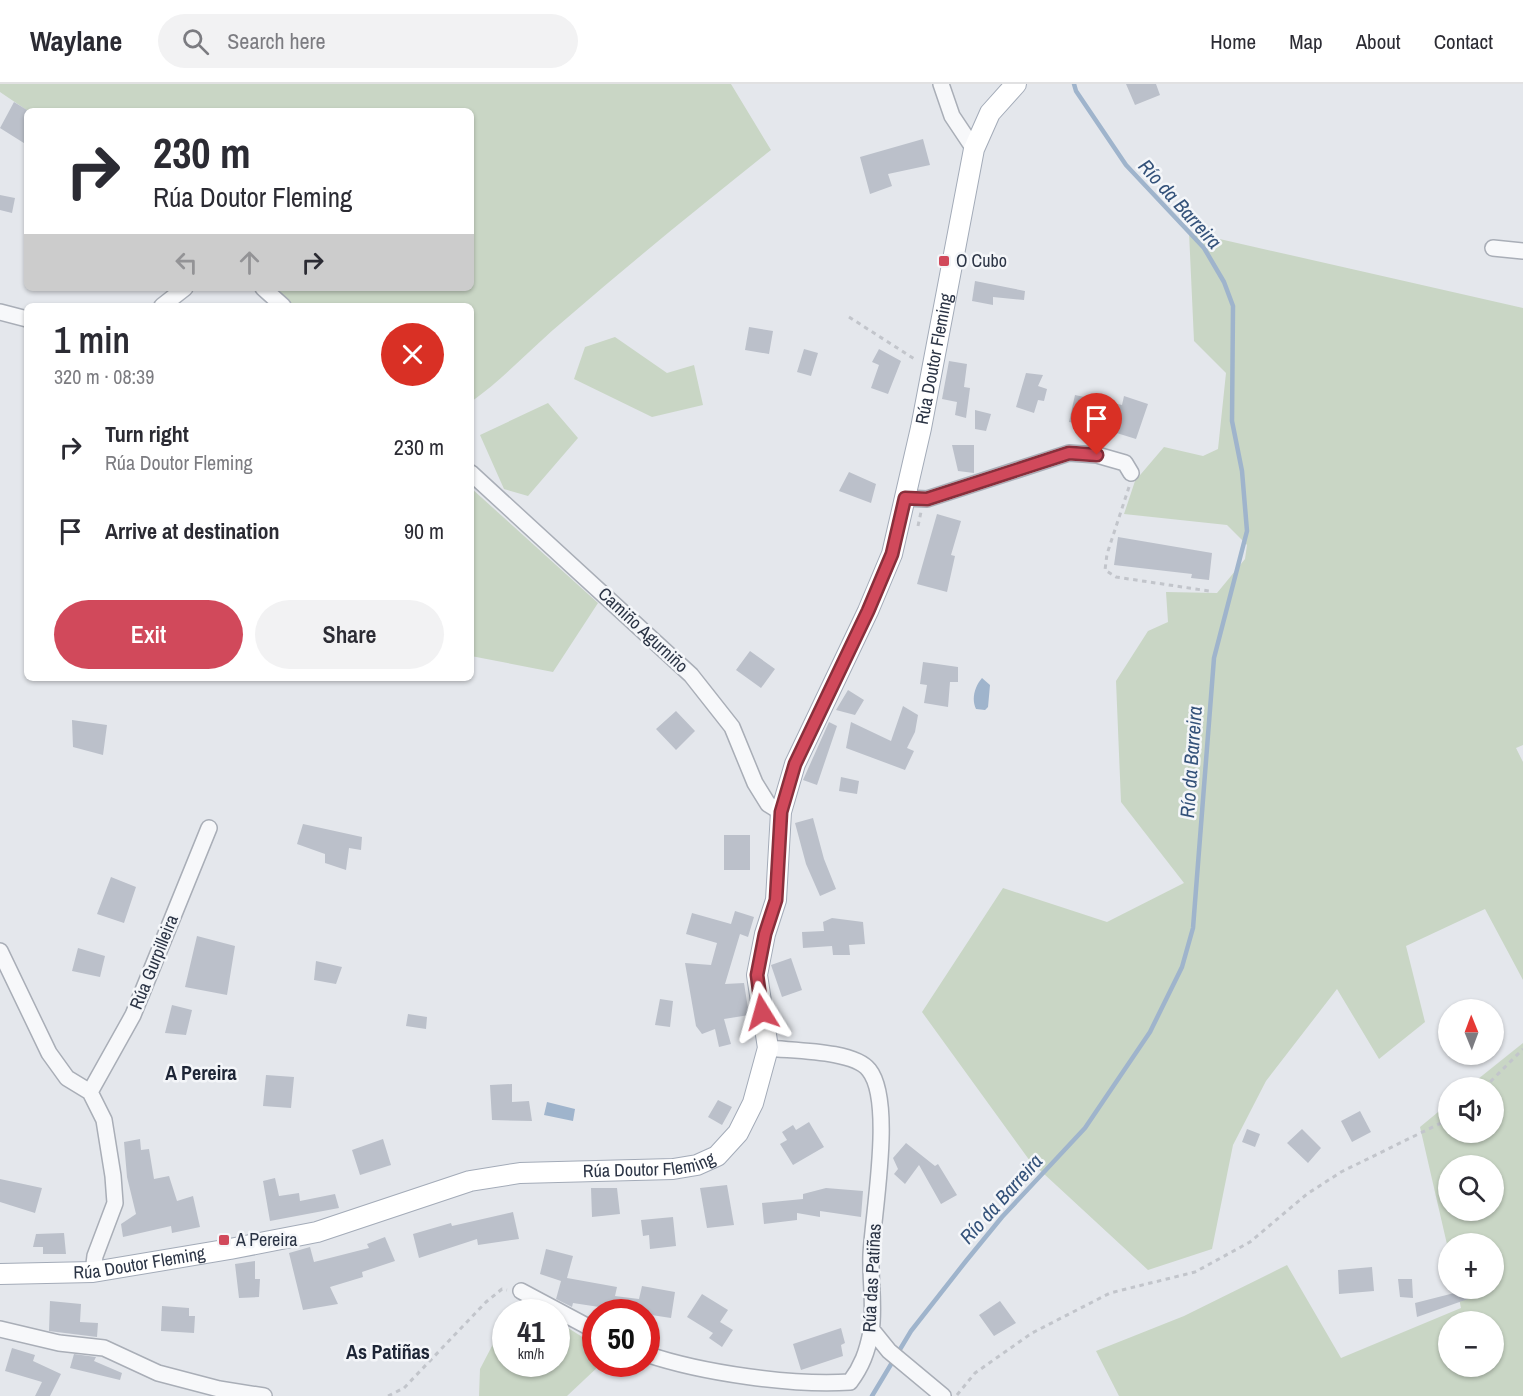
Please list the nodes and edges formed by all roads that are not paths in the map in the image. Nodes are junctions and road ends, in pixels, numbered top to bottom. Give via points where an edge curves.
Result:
1 (941, 84) edge
2 (1016, 84) edge
3 (974, 149) junction
4 (1493, 248) dead end
5 (1523, 251) edge
6 (180, 291) edge
7 (266, 291) edge
8 (166, 303) edge
9 (280, 303) edge
10 (0, 312) edge
11 (24, 318) edge
12 (1131, 473) road end
13 (474, 476) edge
14 (905, 498) junction
15 (781, 812) junction
16 (209, 828) dead end
17 (0, 951) edge
18 (768, 1048) junction
19 (90, 1092) junction
20 (93, 1272) junction
21 (0, 1274) edge
22 (521, 1292) road end
23 (582, 1324) edge
24 (0, 1329) edge
25 (872, 1330) junction
26 (660, 1359) edge
27 (264, 1396) edge
28 (943, 1396) edge

1 - 3 street via 952,116
2 - 3 main road, Rúa Doutor Fleming via 990,113
3 - 14 main road, Rúa Doutor Fleming
4 - 5 street
6 - 8 street
7 - 9 street
10 - 11 street
12 - 14 street via 1125,463 1069,453 927,499
13 - 15 street, Camiño Agurniño via 691,675 732,727 768,804
14 - 15 main road, Rúa Doutor Fleming via 892,554 795,764
15 - 18 main road, Rúa Doutor Fleming via 776,900 757,975
16 - 19 street, Rúa Gurpilleira via 133,1015
17 - 19 street via 49,1053 67,1078
18 - 20 main road, Rúa Doutor Fleming via 753,1103 738,1133 717,1156 697,1165 520,1173 470,1181 317,1232
18 - 25 street, Rúa das Patiñas via 842,1055 868,1067 879,1087 879,1177 871,1254
19 - 20 street via 104,1120 115,1203
20 - 21 main road, Rúa Doutor Fleming
22 - 23 street
24 - 27 street via 59,1343 104,1348 158,1373
25 - 26 street, Rúa das Patiñas via 864,1363 850,1382 819,1384
25 - 28 street via 889,1351

